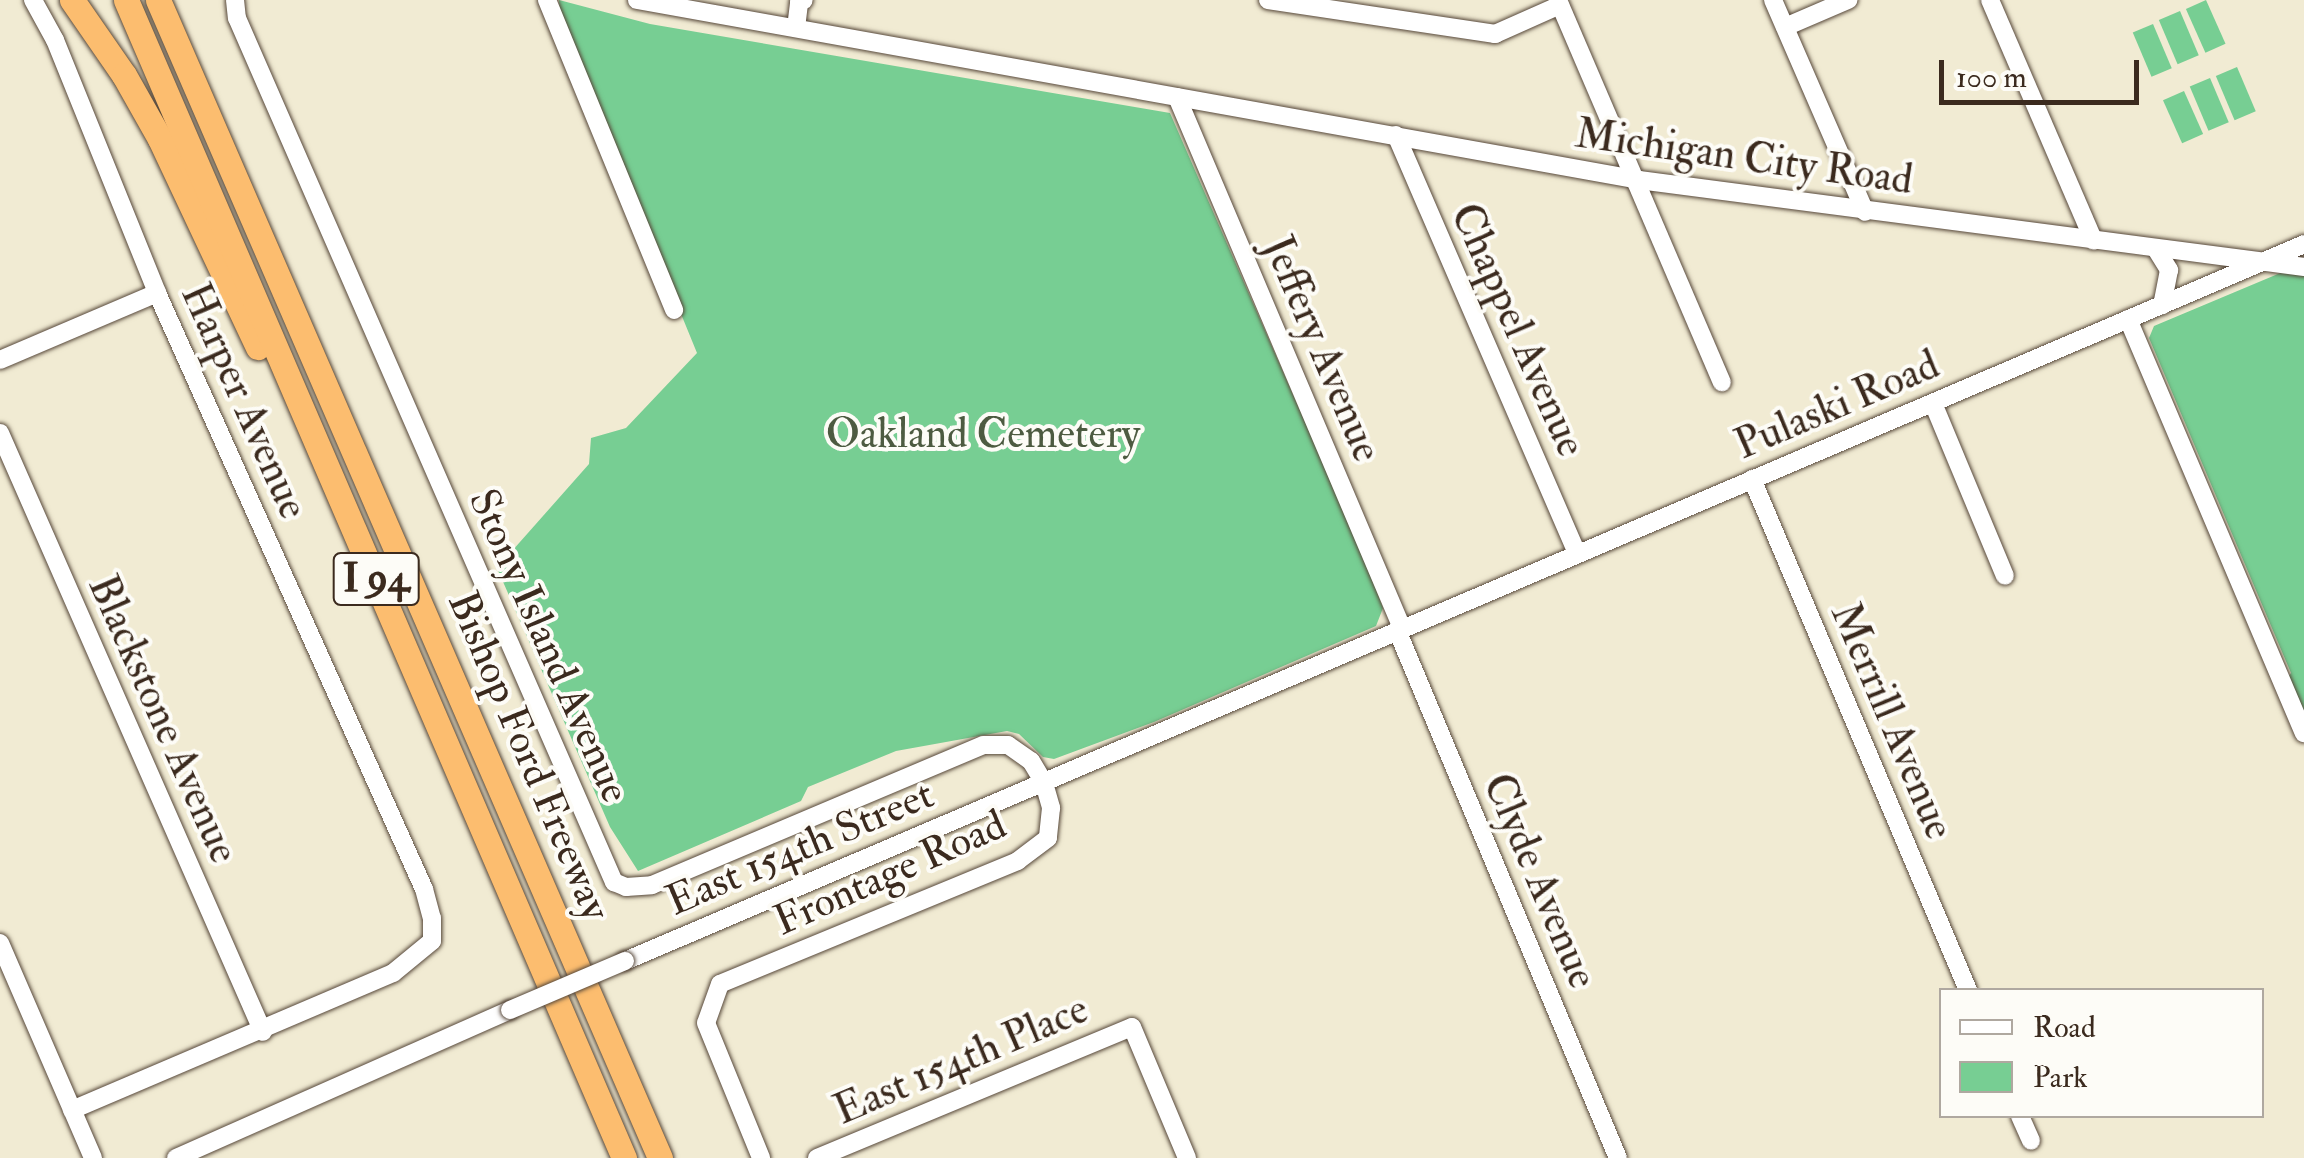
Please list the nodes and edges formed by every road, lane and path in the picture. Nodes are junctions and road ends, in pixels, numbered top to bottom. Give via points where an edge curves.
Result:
1 (33, 0) edge
2 (72, 0) edge
3 (126, 0) edge
4 (158, 0) edge
5 (235, 0) edge
6 (547, 0) edge
7 (637, 0) edge
8 (804, 0) edge
9 (1268, 0) edge
10 (1773, 0) edge
11 (1848, 0) edge
12 (1990, 0) edge
13 (1559, 2) edge
14 (689, 6) edge
15 (1785, 27) junction
16 (796, 28) junction
17 (1177, 97) junction
18 (1396, 135) junction
19 (1639, 180) junction
20 (1865, 212) junction
21 (2094, 241) junction
22 (2304, 244) edge
23 (2156, 249) junction
24 (2259, 263) junction
25 (2304, 267) edge
26 (157, 293) junction
27 (2162, 304) junction
28 (674, 310) dead end
29 (2128, 319) junction
30 (0, 360) edge
31 (1722, 382) dead end
32 (1933, 403) junction
33 (0, 433) edge
34 (1752, 479) junction
35 (346, 510) junction
36 (1577, 553) junction
37 (2006, 576) dead end
38 (1400, 629) junction
39 (2304, 733) edge
40 (1044, 783) junction
41 (0, 944) edge
42 (1967, 988) edge
43 (262, 1032) junction
44 (72, 1110) junction
45 (2021, 1118) edge
46 (2031, 1141) dead end
47 (93, 1158) edge
48 (176, 1158) edge
49 (624, 1158) edge
50 (660, 1158) edge
51 (761, 1158) edge
52 (817, 1158) edge
53 (1187, 1158) edge
54 (1618, 1158) edge

1 - 26 street, Harper Avenue
2 - 35 highway via 160,139 263,358
3 - 35 highway, Bishop Ford Freeway / I 94
4 - 50 highway, Bishop Ford Freeway / I 94
5 - 40 street, Stony Island Avenue via 614,882 652,885 984,745 1008,745 1031,761
6 - 28 street
7 - 14 street, Michigan City Road
8 - 16 street
9 - 13 street via 1495,34
10 - 15 street
11 - 15 street
12 - 21 street
13 - 19 street
14 - 16 street, Michigan City Road
15 - 20 street
16 - 17 street, Michigan City Road
17 - 18 street, Michigan City Road
17 - 38 street, Jeffery Avenue
18 - 19 street, Michigan City Road
18 - 36 street, Chappel Avenue
19 - 20 street, Michigan City Road
19 - 31 street
20 - 21 street, Michigan City Road
21 - 23 street, Michigan City Road
22 - 24 street, Pulaski Road
23 - 24 street, Michigan City Road
23 - 27 street via 2169,270
24 - 25 street, Michigan City Road
24 - 27 street, Pulaski Road
26 - 30 street
26 - 43 street, Harper Avenue via 432,918 432,941 393,973
27 - 29 street, Pulaski Road
29 - 32 street, Pulaski Road
29 - 39 street
32 - 34 street, Pulaski Road
32 - 37 street
33 - 43 street, Blackstone Avenue
34 - 36 street, Pulaski Road
34 - 42 street, Merrill Avenue
35 - 49 highway, Bishop Ford Freeway / I 94
36 - 38 street, Pulaski Road
38 - 40 street, East 154th Street
38 - 54 street, Clyde Avenue
40 - 48 street, East 154th Street, bridge
40 - 51 street, Frontage Road via 1051,808 1048,838 1018,861 720,984 706,1023
41 - 44 street
43 - 44 street
44 - 47 street
45 - 46 street
52 - 53 street, East 154th Place via 1132,1027

